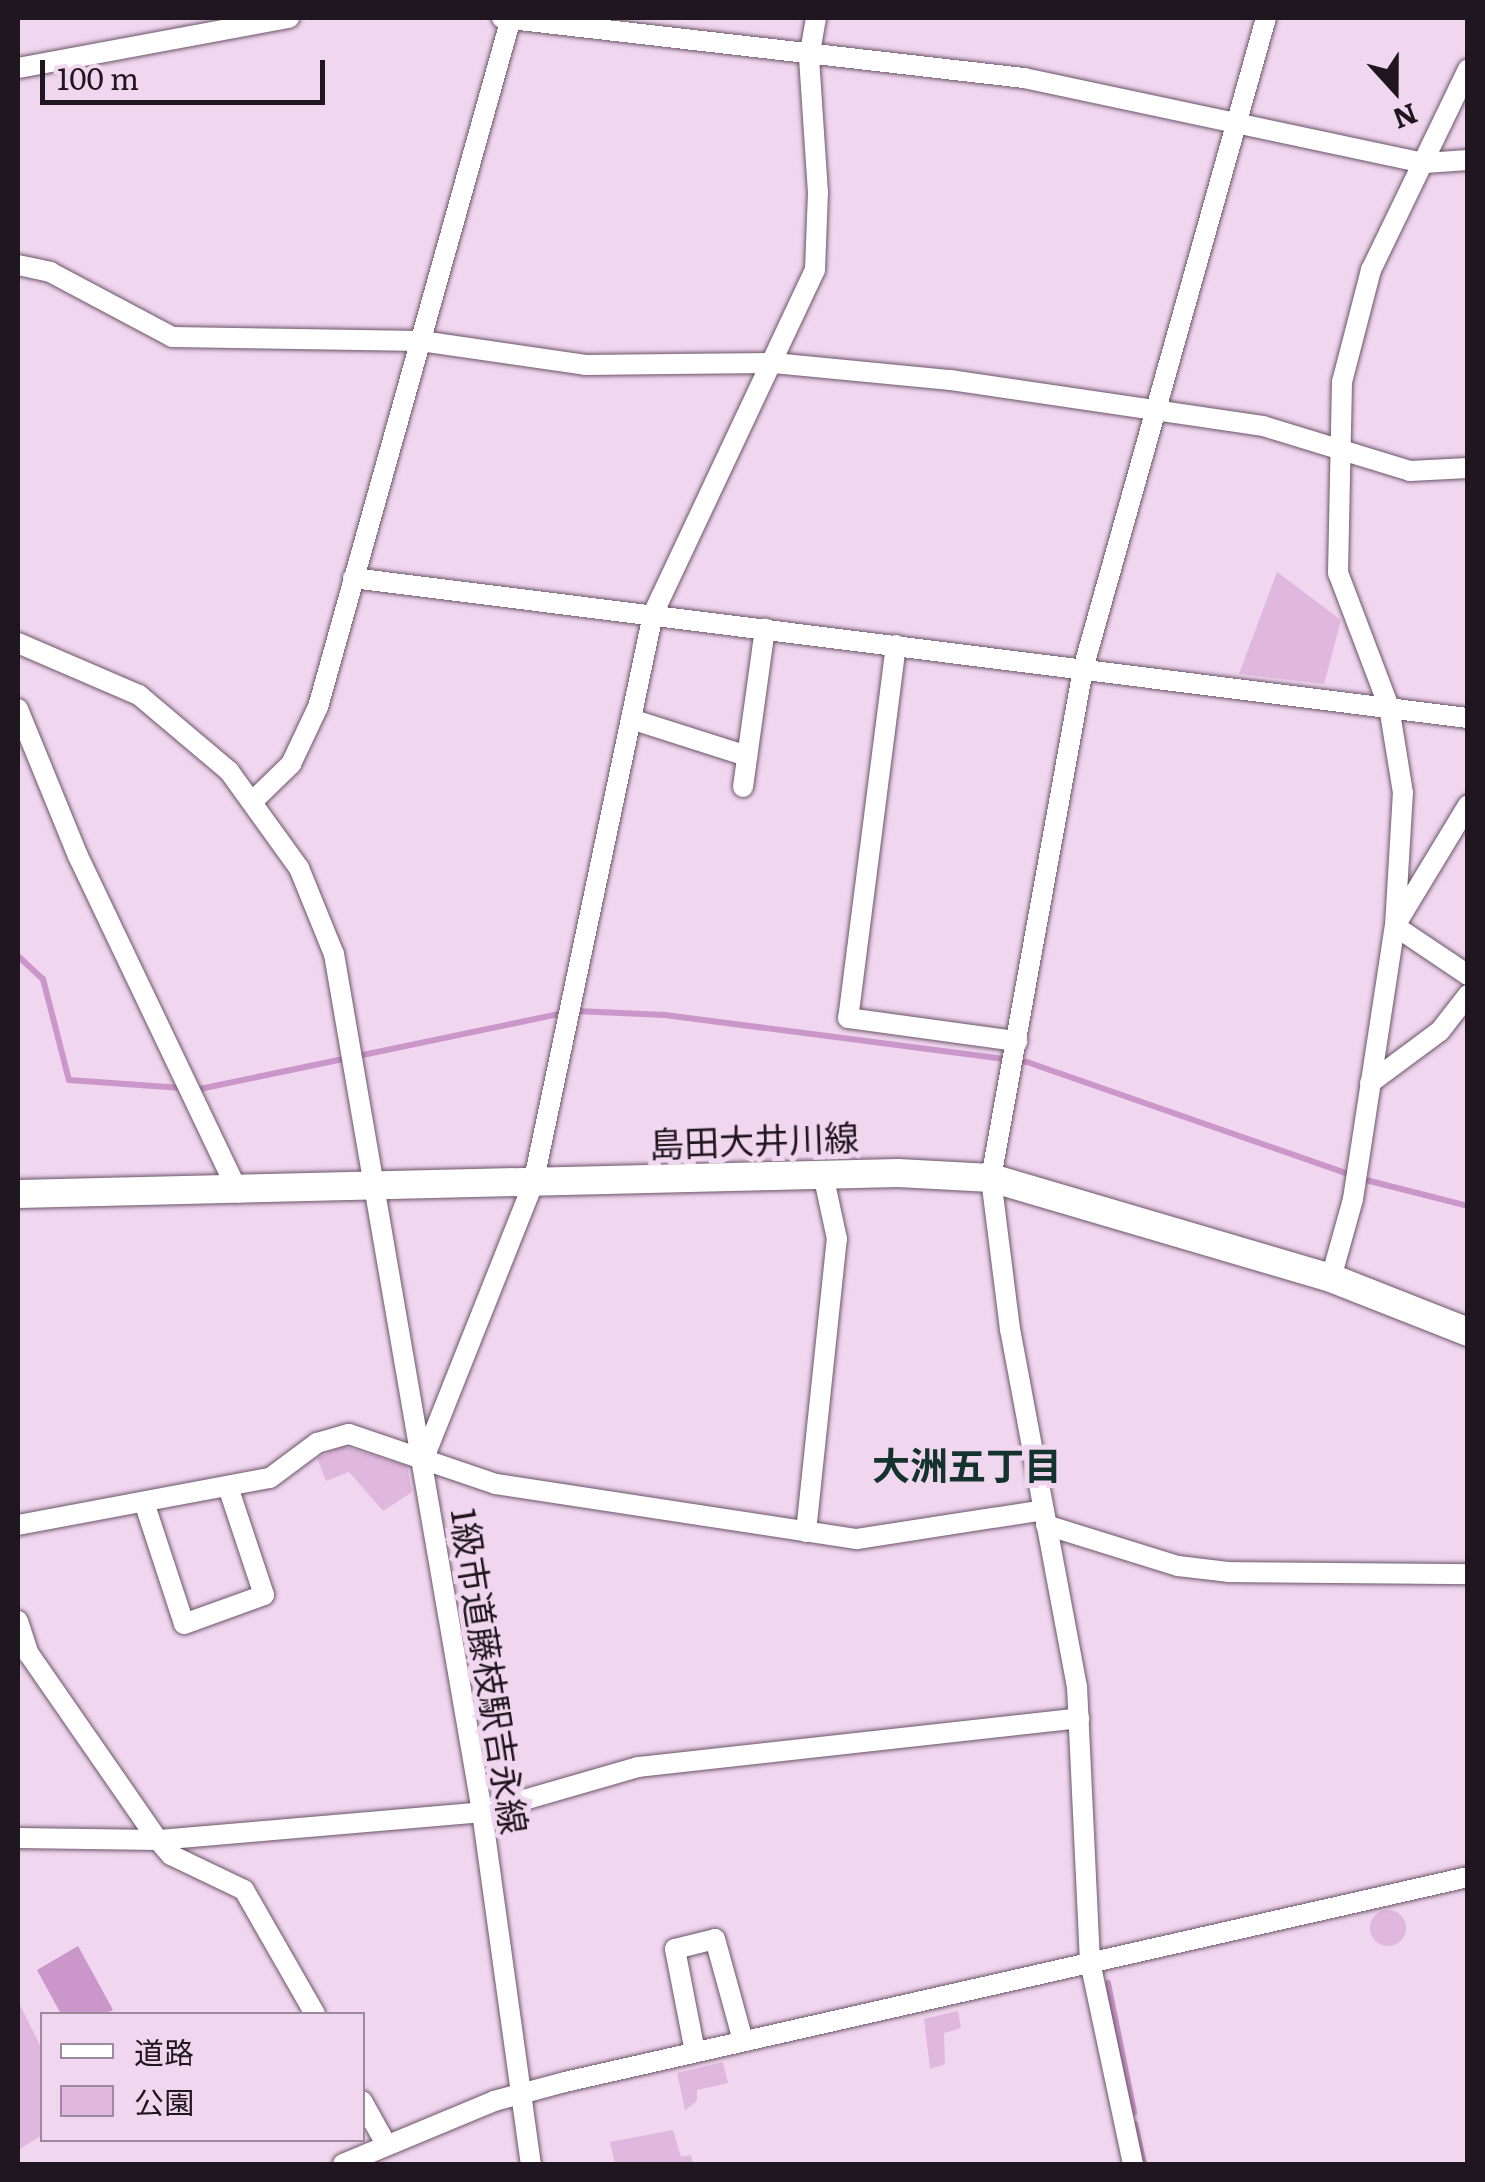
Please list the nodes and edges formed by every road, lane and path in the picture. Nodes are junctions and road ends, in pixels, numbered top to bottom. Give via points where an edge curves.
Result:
1 (289, 18) edge
2 (502, 18) edge
3 (511, 18) edge
4 (816, 18) edge
5 (1266, 18) edge
6 (809, 58) junction
7 (18, 68) edge
8 (1468, 69) edge
9 (1237, 120) junction
10 (1468, 160) edge
11 (1424, 163) junction
12 (18, 265) edge
13 (421, 341) junction
14 (773, 364) junction
15 (1154, 412) junction
16 (1338, 445) junction
17 (1468, 468) edge
18 (353, 578) junction
19 (653, 614) junction
20 (765, 628) junction
21 (18, 644) edge
22 (896, 645) junction
23 (1083, 668) junction
24 (1389, 707) junction
25 (18, 710) edge
26 (1468, 718) edge
27 (631, 720) junction
28 (748, 756) junction
29 (743, 786) dead end
30 (254, 800) junction
31 (1468, 806) edge
32 (1395, 926) junction
33 (1468, 975) edge
34 (1468, 996) edge
35 (1015, 1054) junction
36 (1370, 1083) junction
37 (823, 1174) junction
38 (991, 1178) junction
39 (533, 1184) junction
40 (380, 1188) junction
41 (18, 1194) edge
42 (239, 1194) junction
43 (1331, 1278) junction
44 (1467, 1331) edge
45 (423, 1460) junction
46 (228, 1486) junction
47 (144, 1502) junction
48 (1045, 1518) junction
49 (18, 1526) edge
50 (806, 1532) junction
51 (1468, 1574) edge
52 (18, 1620) edge
53 (1079, 1718) junction
54 (482, 1812) junction
55 (18, 1838) edge
56 (158, 1840) junction
57 (1468, 1877) edge
58 (1090, 1962) junction
59 (314, 2012) edge
60 (743, 2041) junction
61 (696, 2052) junction
62 (526, 2092) junction
63 (365, 2106) edge
64 (386, 2144) junction
65 (343, 2164) edge
66 (530, 2164) edge
67 (1134, 2164) edge

1 - 7 street
2 - 3 street
3 - 6 street
3 - 13 street
4 - 6 street
5 - 9 street
6 - 9 street via 1024,78
6 - 14 street via 818,193 815,270
8 - 11 street
9 - 11 street
9 - 15 street
10 - 11 street
11 - 16 street via 1356,316
12 - 13 street via 50,272 172,337
13 - 14 street via 586,365
13 - 18 street
14 - 15 street via 952,380
14 - 19 street
15 - 16 street via 1263,426
15 - 23 street
16 - 17 street via 1410,472
16 - 24 street via 1338,573
18 - 19 street
18 - 30 street via 306,738 291,764
19 - 20 street
19 - 27 street
20 - 22 street
20 - 28 street
21 - 30 street, 1級市道藤枝駅吉永線 via 139,695 205,748
22 - 23 street
22 - 35 street via 848,1018
23 - 24 street
23 - 35 street
24 - 26 street
24 - 32 street via 1403,793
25 - 42 street via 78,856
27 - 28 street
27 - 39 street
28 - 29 street
30 - 40 street, 1級市道藤枝駅吉永線 via 299,868 334,954
31 - 32 street
32 - 33 street
32 - 36 street
34 - 36 street via 1440,1031
35 - 38 street
36 - 43 street via 1353,1199
37 - 38 main road, 島田大井川線
37 - 39 main road, 島田大井川線
37 - 50 street via 837,1239
38 - 43 main road, 島田大井川線
38 - 48 street
39 - 40 main road, 島田大井川線
39 - 45 street
40 - 42 main road, 島田大井川線
40 - 45 street, 1級市道藤枝駅吉永線
41 - 42 main road, 島田大井川線
43 - 44 main road, 島田大井川線
45 - 46 street via 349,1434 317,1443 270,1478
45 - 50 street via 496,1484
45 - 54 street, 1級市道藤枝駅吉永線
46 - 47 street
46 - 47 street via 264,1596 184,1624
47 - 49 street
48 - 50 street via 878,1539
48 - 51 street via 1178,1566
48 - 53 street
52 - 56 street via 28,1654
53 - 54 street via 638,1767
53 - 58 street
54 - 56 street
54 - 62 street, 1級市道藤枝駅吉永線
55 - 56 street
56 - 59 street via 171,1855 244,1890
57 - 58 street
58 - 60 street
58 - 67 street
60 - 61 street
60 - 61 street via 715,1938 676,1949
61 - 62 street
62 - 64 street
62 - 66 street, 1級市道藤枝駅吉永線
63 - 64 street
64 - 65 street

